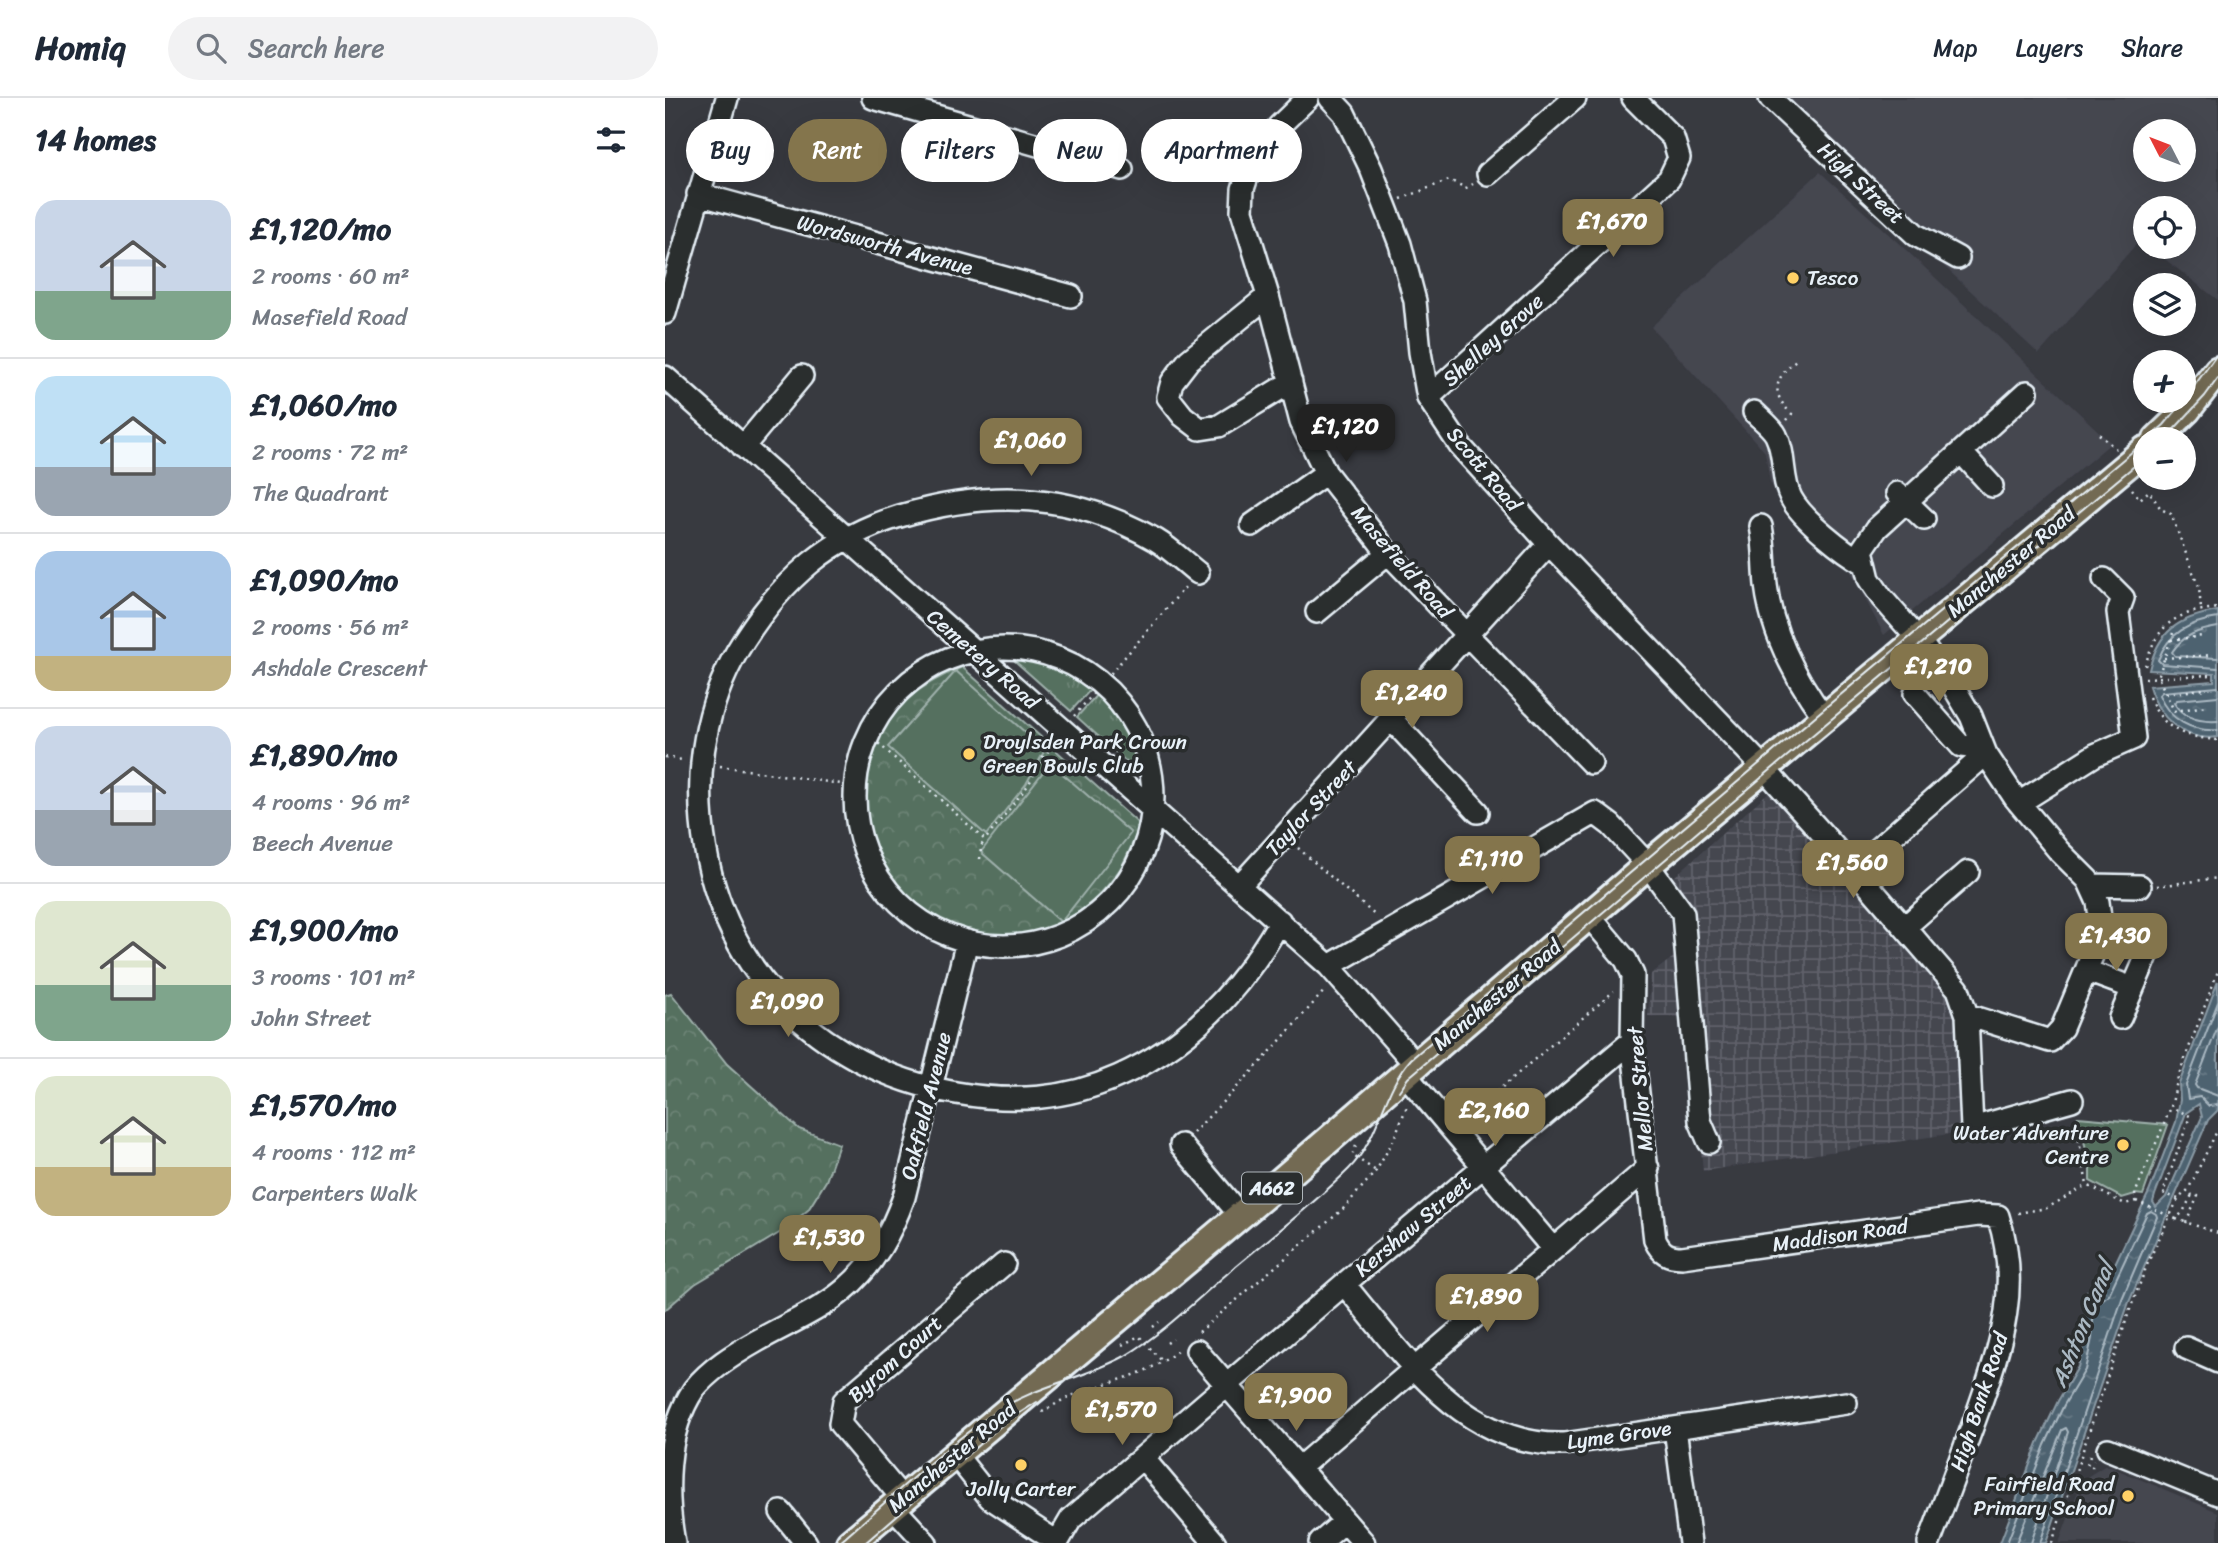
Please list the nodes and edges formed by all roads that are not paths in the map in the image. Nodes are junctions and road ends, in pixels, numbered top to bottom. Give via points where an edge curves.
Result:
1 (727, 98) edge
2 (873, 98) edge
3 (1308, 98) edge
4 (1575, 98) edge
5 (1633, 98) edge
6 (1770, 98) edge
7 (1341, 103) edge
8 (1033, 144) edge
9 (1488, 174) road end
10 (698, 194) junction
11 (1958, 258) dead end
12 (1071, 296) dead end
13 (1268, 296) junction
14 (665, 313) edge
15 (2218, 356) edge
16 (2218, 370) edge
17 (802, 376) dead end
18 (665, 377) edge
19 (1291, 382) junction
20 (2027, 392) dead end
21 (2196, 394) edge
22 (1428, 398) junction
23 (2196, 398) edge
24 (1754, 412) dead end
25 (2184, 413) edge
26 (2169, 427) edge
27 (743, 447) junction
28 (1961, 452) junction
29 (2133, 461) edge
30 (1326, 473) junction
31 (1992, 486) dead end
32 (1902, 497) junction
33 (1924, 519) dead end
34 (1252, 525) dead end
35 (1761, 526) dead end
36 (845, 537) junction
37 (1549, 544) junction
38 (1388, 553) junction
39 (1864, 563) junction
40 (1198, 573) road end
41 (2104, 579) dead end
42 (1317, 612) dead end
43 (1468, 636) junction
44 (1918, 639) junction
45 (975, 651) junction
46 (1915, 694) dead end
47 (1824, 717) junction
48 (1392, 720) junction
49 (1984, 748) junction
50 (1591, 763) dead end
51 (1764, 769) junction
52 (2019, 803) junction
53 (1156, 810) junction
54 (1478, 812) dead end
55 (1648, 865) junction
56 (1854, 869) junction
57 (1968, 872) dead end
58 (1240, 885) junction
59 (2091, 885) junction
60 (2140, 886) road end
61 (1590, 917) junction
62 (1280, 921) junction
63 (1905, 927) junction
64 (967, 941) junction
65 (2151, 944) dead end
66 (1334, 970) junction
67 (2087, 971) junction
68 (2133, 988) junction
69 (1967, 1015) junction
70 (2120, 1018) dead end
71 (1632, 1041) junction
72 (1410, 1078) junction
73 (931, 1088) junction
74 (2072, 1100) road end
75 (1709, 1142) dead end
76 (1181, 1145) road end
77 (1483, 1167) junction
78 (1648, 1168) junction
79 (1240, 1215) junction
80 (1997, 1216) joint
81 (1553, 1250) junction
82 (1682, 1256) joint
83 (1003, 1264) dead end
84 (1344, 1284) junction
85 (1192, 1344) road end
86 (2186, 1348) dead end
87 (2218, 1362) edge
88 (1415, 1368) junction
89 (1227, 1385) junction
90 (1846, 1403) dead end
91 (1675, 1428) junction
92 (2108, 1449) dead end
93 (955, 1454) junction
94 (1143, 1458) junction
95 (1299, 1468) junction
96 (2218, 1494) edge
97 (898, 1503) junction
98 (781, 1512) dead end
99 (1345, 1521) junction
100 (1057, 1542) edge
101 (674, 1543) edge
102 (806, 1543) edge
103 (850, 1543) edge
104 (926, 1543) edge
105 (1215, 1543) edge
106 (1320, 1543) edge
107 (1364, 1543) edge
108 (1690, 1543) edge
109 (1929, 1543) edge

1 - 10 street
2 - 8 street
3 - 13 street, Masefield Road via 1279,126 1250,168 1243,189 1243,211
4 - 9 street
5 - 22 street, Shelley Grove via 1673,138 1679,158 1669,179
6 - 11 street, High Street via 1916,235
7 - 22 street, Scott Road via 1401,244 1415,301
10 - 12 street, Wordsworth Avenue
10 - 14 street
13 - 19 street, Masefield Road
13 - 19 street via 1189,360 1172,382 1168,397 1200,429 1219,426
15 - 21 main road
16 - 23 main road
17 - 27 street
18 - 27 street, Cemetery Road
19 - 30 street, Masefield Road via 1301,422
20 - 28 street
22 - 37 street, Scott Road via 1461,446
24 - 39 street via 1775,433 1792,500 1846,553
25 - 26 main road
27 - 36 street, Cemetery Road
28 - 31 street
28 - 32 street
29 - 44 main road, Manchester Road / A662
30 - 34 street
30 - 38 street, Masefield Road
32 - 33 street
32 - 39 street via 1862,550
35 - 47 street via 1766,586 1777,632 1797,678
36 - 40 street via 922,510 1015,497 1111,517 1159,541
36 - 45 street, Cemetery Road
36 - 73 street via 785,587 753,626 727,670 701,764 704,842 735,937 754,970 796,1018 853,1059
37 - 43 street, Taylor Street
37 - 51 street, Scott Road
38 - 42 street
38 - 43 street, Masefield Road
39 - 44 street via 1882,598
41 - 52 street via 2123,598 2118,612 2134,737 2095,755
43 - 48 street, Taylor Street
43 - 50 street, Masefield Road
44 - 47 main road, Manchester Road / A662
44 - 49 street via 1971,716
45 - 53 street, Cemetery Road
45 - 53 street via 1032,649 1079,666 1103,683 1145,744
45 - 64 street via 935,668 882,711 859,761 855,786 860,837 888,893 918,922
46 - 49 street via 1961,746
47 - 51 main road, Manchester Road / A662
48 - 54 street
48 - 58 street, Taylor Street
49 - 52 street
49 - 56 street
51 - 55 main road, Manchester Road / A662
51 - 56 street, Scott Road
52 - 59 street
53 - 58 street, Cemetery Road
53 - 64 street via 1131,872 1096,912 1075,928 1025,944
55 - 61 main road, Manchester Road / A662
55 - 66 street via 1595,813 1391,930
55 - 75 street via 1683,912 1700,1121
56 - 63 street, Scott Road
57 - 63 street
58 - 62 street, Cemetery Road
59 - 60 street
59 - 67 street via 2102,932
61 - 71 street, Mellor Street via 1633,975
61 - 72 main road, Manchester Road / A662
62 - 66 street, Cemetery Road
62 - 73 street via 1248,974 1221,1004 1167,1049 1116,1077 1026,1100
63 - 69 street, Scott Road via 1958,989
64 - 73 street, Oakfield Avenue
65 - 68 street
66 - 72 street, Cemetery Road
67 - 68 street
67 - 69 street via 2062,1028 2050,1041
68 - 70 street
69 - 74 street via 1972,1128
71 - 77 street, Kershaw Street
71 - 78 street, Mellor Street
72 - 77 street, Cemetery Road
72 - 79 main road, Manchester Road / A662
73 - 101 street, Oakfield Avenue via 904,1197 873,1260 843,1291 716,1368 685,1402 674,1430 665,1478
76 - 79 street
77 - 81 street, Cemetery Road
77 - 84 street, Kershaw Street
78 - 81 street
78 - 82 street, Mellor Street via 1655,1240 1665,1254
79 - 93 main road, Manchester Road / A662
80 - 82 street, Maddison Road
80 - 109 street, High Bank Road via 2008,1261 2003,1334
81 - 88 street
83 - 97 street, Byrom Court via 844,1401 840,1423
84 - 88 street, Lyme Grove
84 - 89 street, Kershaw Street
85 - 89 street
86 - 87 street
88 - 91 street, Lyme Grove via 1463,1413 1499,1432 1531,1441 1564,1444
88 - 95 street
89 - 94 street, Kershaw Street
89 - 95 street
90 - 91 street, Lyme Grove
91 - 108 street
92 - 96 street
93 - 97 main road, Manchester Road / A662
93 - 100 street via 989,1498
94 - 100 street, Kershaw Street via 1071,1520
94 - 105 street
95 - 99 street
97 - 103 main road, Manchester Road / A662
97 - 104 street, Byrom Court
98 - 102 street
99 - 106 street
99 - 107 street

